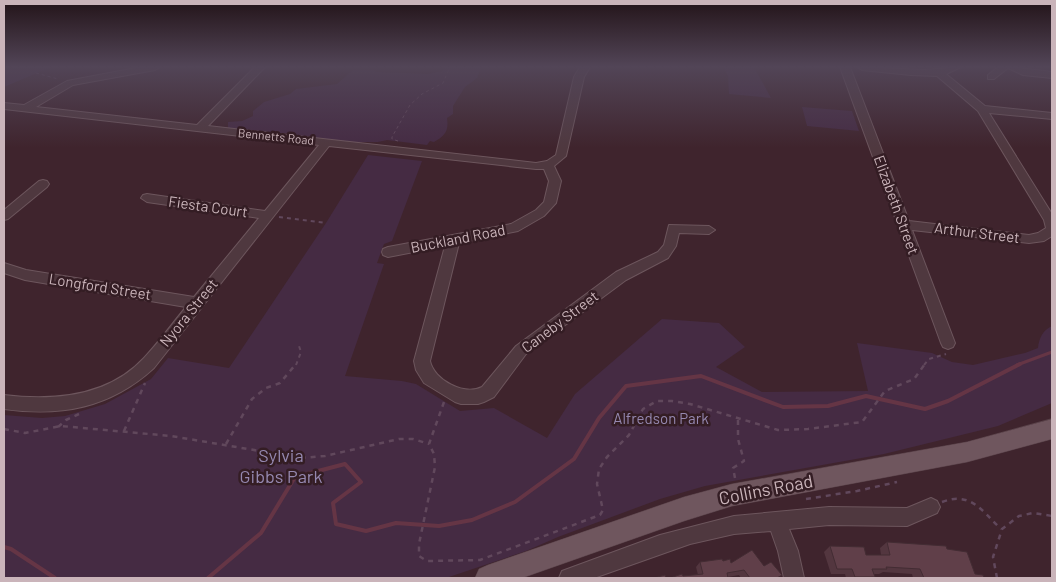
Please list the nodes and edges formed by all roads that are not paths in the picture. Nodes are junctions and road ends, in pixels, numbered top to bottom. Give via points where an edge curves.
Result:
1 (49, 94) edge
2 (233, 94) edge
3 (575, 94) edge
4 (855, 94) edge
5 (964, 94) edge
6 (4, 106) edge
7 (27, 108) junction
8 (982, 109) junction
9 (1052, 116) edge
10 (200, 128) junction
11 (327, 142) junction
12 (548, 165) junction
13 (43, 184) dead end
14 (147, 198) dead end
15 (268, 215) junction
16 (4, 216) edge
17 (904, 225) junction
18 (673, 228) joint
19 (710, 230) dead end
20 (453, 241) junction
21 (388, 252) dead end
22 (4, 268) edge
23 (197, 303) junction
24 (948, 343) road end
25 (4, 402) edge
26 (1052, 429) edge
27 (930, 507) road end
28 (776, 521) junction
29 (488, 578) edge
30 (569, 578) edge
31 (794, 578) edge

1 - 7 street
2 - 10 street
3 - 12 street via 561,156
4 - 17 street, Elizabeth Street
5 - 8 street
6 - 7 street, Bennetts Road
7 - 10 street, Bennetts Road
8 - 9 street
8 - 17 street, Arthur Street via 1050,220 1052,228 1048,234 1029,239
10 - 11 street, Bennetts Road
11 - 12 street, Bennetts Road
11 - 15 street, Nyora Street
12 - 20 street, Buckland Road via 555,187 550,203 540,213 514,228
13 - 16 street
14 - 15 street, Fiesta Court
15 - 23 street, Nyora Street
17 - 24 street, Elizabeth Street
18 - 19 lane, Caneby Street
18 - 20 street, Caneby Street via 670,246 663,255 621,276 521,350 488,392 469,398 461,397 428,378 422,361
20 - 21 street, Buckland Road
22 - 23 street, Longford Street via 25,275
23 - 25 street, Nyora Street via 149,363 121,386 103,394 54,404
26 - 29 main road, Collins Road via 967,452 732,495
27 - 28 street, Collins Road via 907,517 829,516
28 - 30 street, Collins Road via 690,535
28 - 31 street

